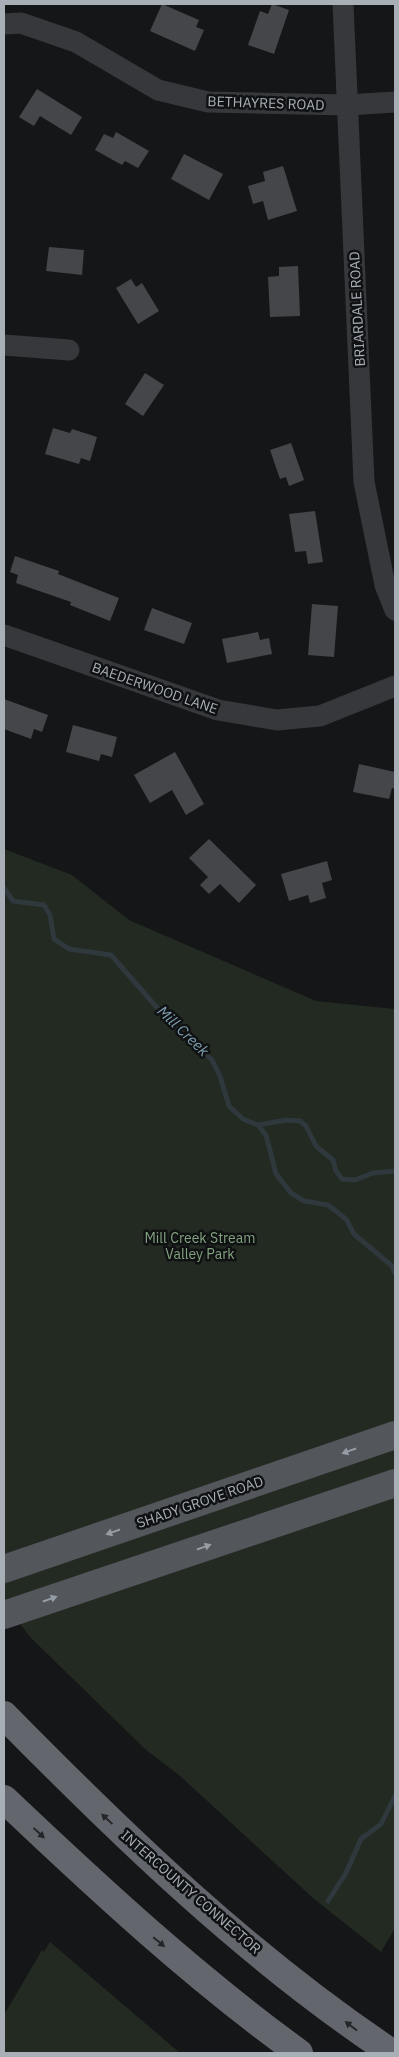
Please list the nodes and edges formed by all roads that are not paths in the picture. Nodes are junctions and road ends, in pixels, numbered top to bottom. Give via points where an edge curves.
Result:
1 (343, 4) edge
2 (4, 24) edge
3 (395, 102) edge
4 (347, 105) junction
5 (4, 344) edge
6 (69, 350) dead end
7 (395, 610) edge
8 (4, 635) edge
9 (395, 686) edge
10 (395, 1435) edge
11 (395, 1483) edge
12 (4, 1570) edge
13 (4, 1615) edge
14 (4, 1715) edge
15 (4, 1799) edge
16 (299, 2053) edge
17 (392, 2053) edge

1 - 4 street, BRIARDALE ROAD
2 - 4 street, BETHAYRES ROAD via 21,23 76,42 158,90 208,102
3 - 4 street, BETHAYRES ROAD
4 - 7 street, BRIARDALE ROAD via 364,482 385,585
5 - 6 street
8 - 9 street, BAEDERWOOD LANE via 218,710 277,720 320,716
10 -> 12 main road, SHADY GROVE ROAD
13 -> 11 main road
17 -> 14 highway, INTERCOUNTY CONNECTOR via 299,1986 180,1887 88,1801
15 -> 16 highway via 127,1916 245,2014

